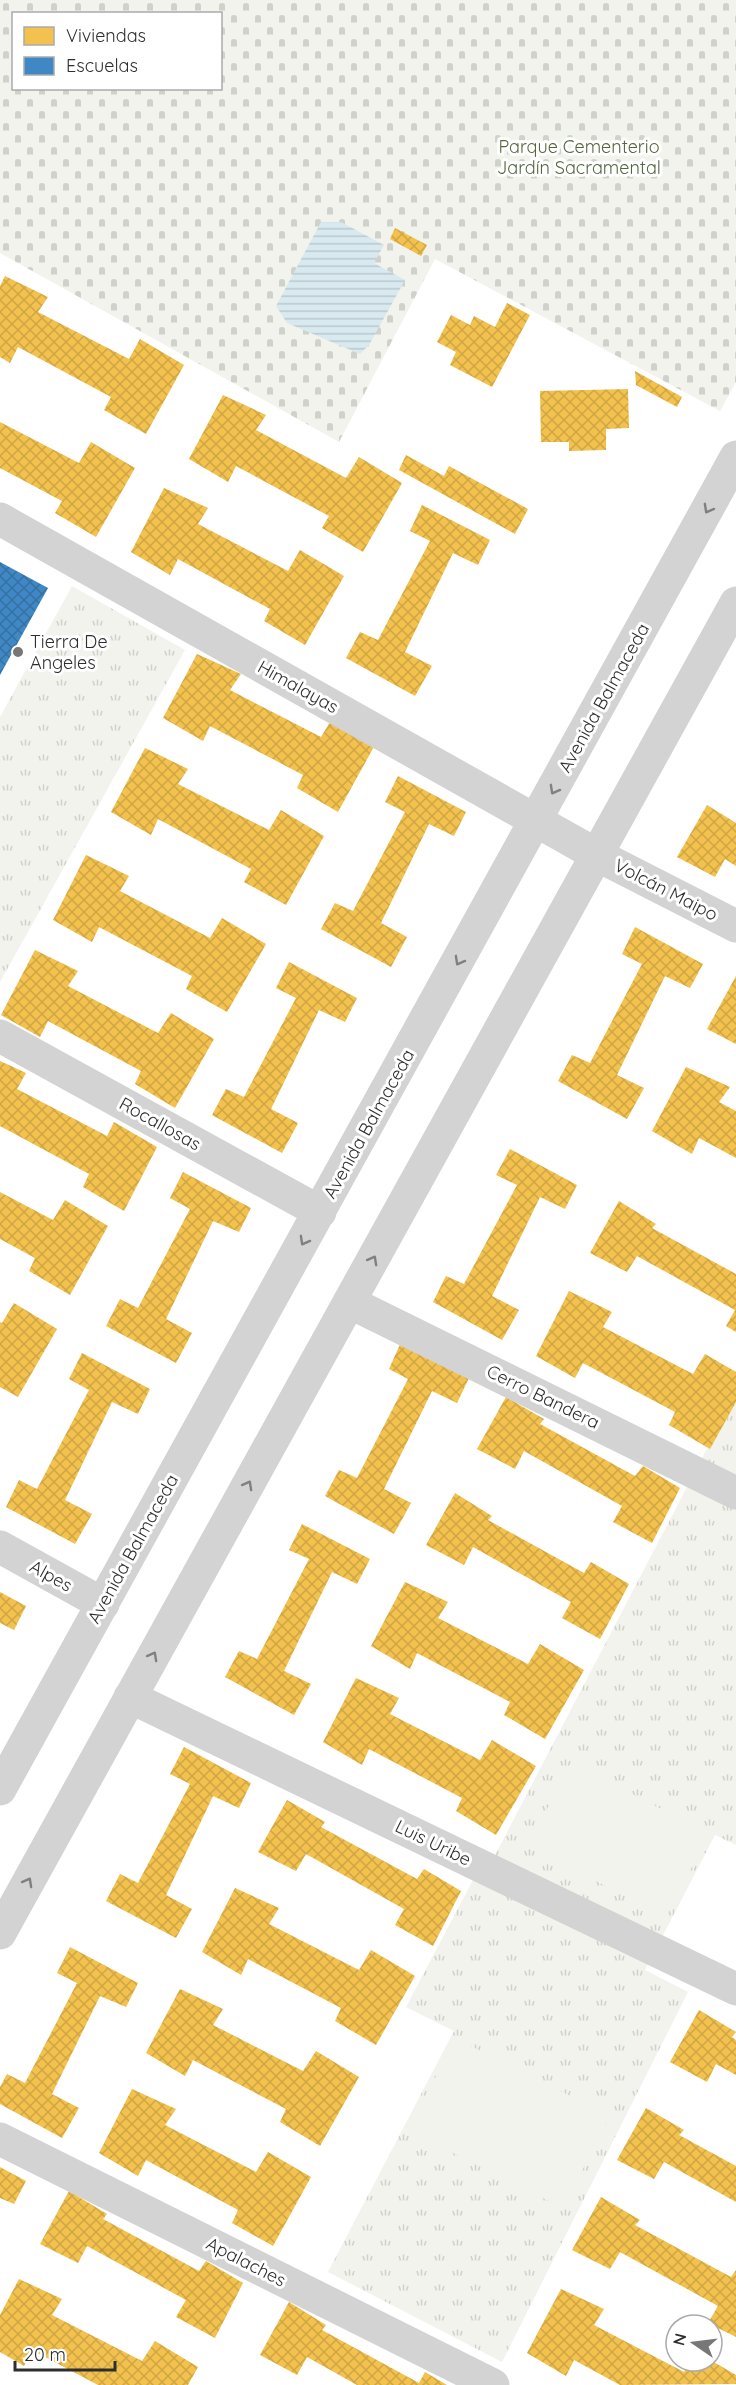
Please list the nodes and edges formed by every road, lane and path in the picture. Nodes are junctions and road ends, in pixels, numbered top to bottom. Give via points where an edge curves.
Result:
1 (736, 457) edge
2 (0, 519) edge
3 (736, 603) edge
4 (537, 821) junction
5 (597, 855) junction
6 (736, 926) edge
7 (0, 1036) edge
8 (320, 1212) junction
9 (349, 1302) junction
10 (736, 1493) edge
11 (0, 1547) edge
12 (103, 1604) junction
13 (130, 1697) junction
14 (0, 1789) edge
15 (0, 1933) edge
16 (736, 1989) edge
17 (0, 2139) edge
18 (493, 2385) edge

1 -> 4 street, Avenida Balmaceda
2 - 4 street, Himalayas
3 - 5 street
4 - 5 street, Himalayas
4 -> 8 street, Avenida Balmaceda
5 - 6 street, Volcán Maipo
9 -> 5 street
7 - 8 street, Rocallosas
8 -> 12 street, Avenida Balmaceda
9 - 10 street, Cerro Bandera
13 -> 9 street
11 - 12 street, Alpes
12 - 14 street, Avenida Balmaceda
15 -> 13 street
13 - 16 street, Luis Uribe
17 - 18 street, Apalaches

